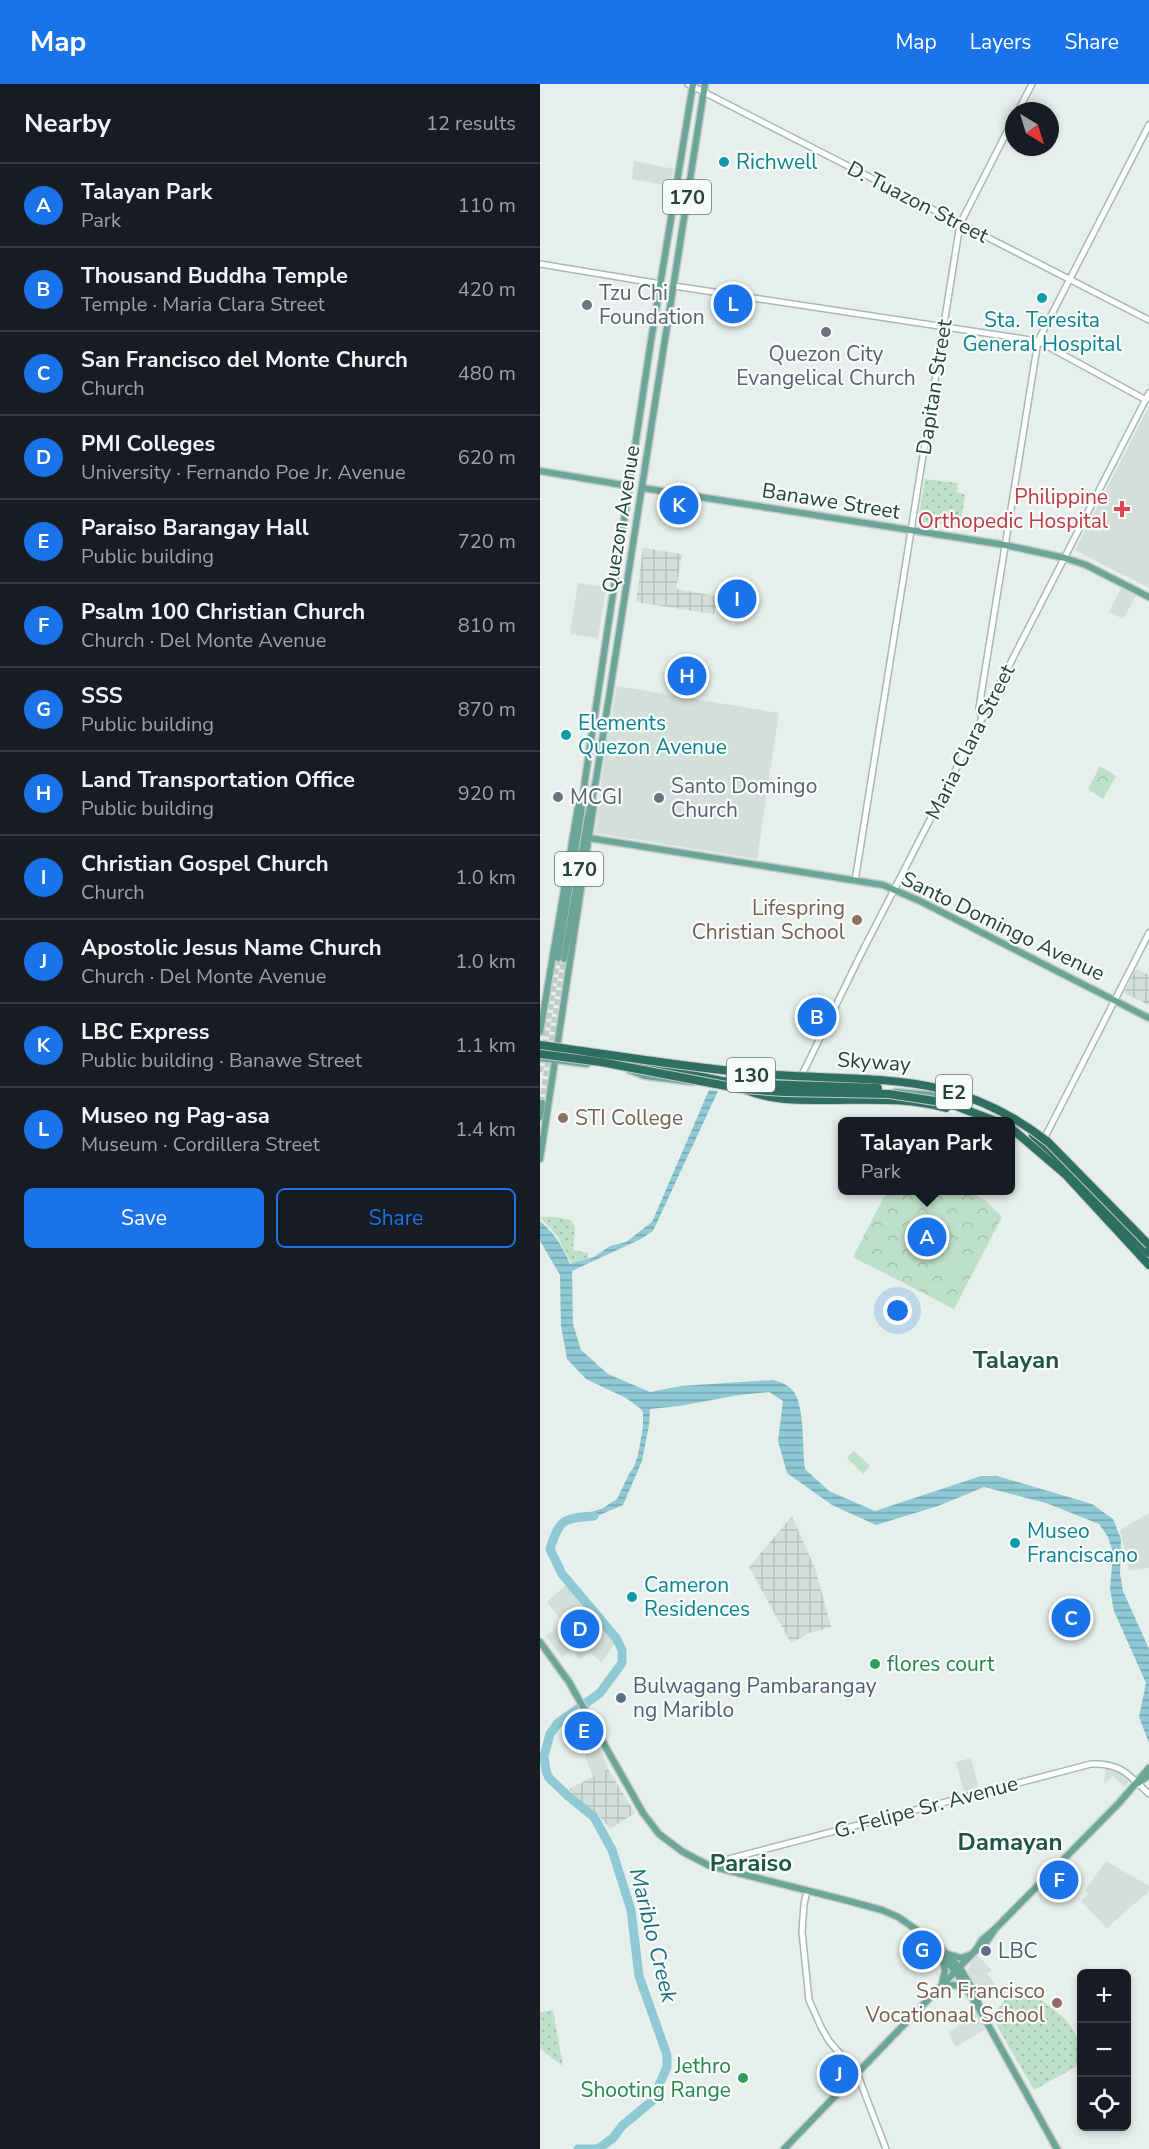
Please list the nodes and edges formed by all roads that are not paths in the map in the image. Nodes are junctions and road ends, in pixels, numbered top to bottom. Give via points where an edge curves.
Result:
1 (705, 84) edge
2 (1032, 84) edge
3 (691, 85) edge
4 (704, 93) junction
5 (1023, 102) edge
6 (1149, 125) edge
7 (1005, 136) edge
8 (960, 224) junction
9 (666, 256) junction
10 (678, 258) junction
11 (540, 264) edge
12 (1069, 279) junction
13 (662, 284) junction
14 (674, 286) junction
15 (1149, 320) edge
16 (944, 327) junction
17 (652, 335) junction
18 (666, 338) junction
19 (1038, 341) junction
20 (650, 347) junction
21 (665, 350) junction
22 (1149, 393) edge
23 (1146, 400) junction
24 (540, 471) edge
25 (629, 486) junction
26 (643, 488) junction
27 (912, 531) junction
28 (1005, 545) junction
29 (1065, 558) junction
30 (1149, 597) edge
31 (624, 606) junction
32 (612, 607) junction
33 (622, 622) junction
34 (609, 623) junction
35 (982, 719) junction
36 (585, 780) junction
37 (596, 780) junction
38 (589, 838) junction
39 (855, 881) junction
40 (893, 891) junction
41 (1149, 933) edge
42 (1115, 1000) junction
43 (1149, 1018) edge
44 (540, 1032) edge
45 (540, 1044) edge
46 (557, 1045) junction
47 (540, 1056) edge
48 (555, 1060) junction
49 (623, 1068) junction
50 (800, 1079) junction
51 (723, 1083) junction
52 (742, 1089) junction
53 (794, 1091) junction
54 (985, 1102) joint
55 (542, 1103) dead end
56 (948, 1107) junction
57 (540, 1117) edge
58 (976, 1117) edge
59 (981, 1117) edge
60 (989, 1117) edge
61 (1009, 1117) edge
62 (1013, 1117) edge
63 (1015, 1118) edge
64 (1015, 1121) edge
65 (1015, 1131) edge
66 (1042, 1138) junction
67 (540, 1158) edge
68 (1149, 1243) edge
69 (1149, 1253) edge
70 (1149, 1266) edge
71 (540, 1642) edge
72 (1149, 1768) edge
73 (1149, 1775) edge
74 (1137, 1783) junction
75 (1149, 1794) edge
76 (710, 1866) junction
77 (807, 1891) junction
78 (975, 1951) junction
79 (944, 1955) junction
80 (958, 1970) junction
81 (941, 1987) junction
82 (966, 1990) junction
83 (981, 2012) junction
84 (857, 2073) junction
85 (784, 2149) edge
86 (885, 2149) edge
87 (1057, 2149) edge

1 - 4 main road, Quezon Avenue / 170
2 - 5 street
3 - 4 street, D. Tuazon Street
3 - 9 main road, Quezon Avenue / 170
4 - 8 street, D. Tuazon Street
4 - 10 main road, Quezon Avenue / 170
6 - 12 street
7 - 8 street, Dapitan Street
8 - 12 street, D. Tuazon Street
8 - 16 street, Dapitan Street
9 - 10 main road via 670,260
9 - 13 main road, Quezon Avenue / 170
10 - 14 main road, Quezon Avenue / 170
11 - 13 street
12 - 15 street, D. Tuazon Street
12 - 19 street
13 - 17 main road, Quezon Avenue / 170
14 - 16 street
14 - 18 main road, Quezon Avenue / 170
16 - 19 street
16 - 27 street, Dapitan Street
17 - 18 main road via 659,340
17 - 20 main road, Quezon Avenue / 170
18 - 21 main road, Quezon Avenue / 170
19 - 23 street
19 - 28 street
20 - 21 main road via 657,343
20 - 25 main road, Quezon Avenue / 170
21 - 26 main road, Quezon Avenue / 170
22 - 23 street, Maria Clara Street
23 - 29 street, Maria Clara Street
24 - 25 main road
25 - 32 main road, Quezon Avenue / 170
26 - 27 main road, Banawe Street
26 - 31 main road, Quezon Avenue / 170
27 - 28 main road, Banawe Street
27 - 39 street, Dapitan Street
28 - 29 main road, Banawe Street
28 - 35 street via 979,708
29 - 30 main road, Banawe Street
29 - 35 street, Maria Clara Street
31 - 32 main road via 619,612
31 - 33 main road, Quezon Avenue / 170
32 - 34 main road, Quezon Avenue / 170
33 - 34 main road via 617,616
33 - 37 main road, Quezon Avenue / 170
34 - 36 main road, Quezon Avenue / 170
35 - 40 street, Maria Clara Street
36 - 37 main road, Quezon Avenue / 170 via 561,959
36 - 44 main road
37 - 38 main road
38 - 39 main road, Santo Domingo Avenue
38 - 46 main road
39 - 40 main road, Santo Domingo Avenue via 884,885
40 - 42 main road, Santo Domingo Avenue
40 - 50 street, Maria Clara Street
41 - 42 street
42 - 43 main road, Santo Domingo Avenue
42 - 66 street
45 - 46 main road, 130
45 - 62 highway, Skyway / E2, bridge via 740,1072 890,1080 944,1088
46 - 47 main road
46 - 48 main road
46 - 50 main road, 130
47 - 48 main road, 130
47 - 52 highway, Skyway / E2, bridge via 601,1062
48 - 49 main road, 130
48 - 67 main road
49 - 51 main road, 130, bridge
49 - 51 highway via 643,1065
50 - 53 street, Maria Clara Street
50 - 54 main road, 130 via 909,1083 952,1090
51 - 53 main road, 130
51 - 56 highway, bridge via 887,1088 924,1094
52 - 56 highway, Skyway / E2, bridge via 889,1094
52 - 56 highway, bridge via 778,1100 918,1101
53 - 60 main road, 130 via 931,1095
54 - 61 highway
55 - 57 main road
56 - 58 highway
56 - 59 highway, Skyway / E2
63 - 68 highway, Skyway / E2, bridge via 1048,1142
64 - 66 highway
65 - 70 highway via 1065,1175
66 - 68 main road
66 - 69 highway
71 - 76 main road via 581,1702 643,1814 683,1852
72 - 74 main road
73 - 74 main road
74 - 75 street, G. Felipe Sr. Avenue
74 - 76 street, G. Felipe Sr. Avenue via 1120,1768 1103,1763 1083,1765
74 - 78 main road via 981,1940
76 - 77 main road
77 - 79 main road via 882,1910 905,1921
77 - 84 street via 802,1924 809,2000 830,2041
78 - 79 main road via 964,1957
78 - 80 main road
79 - 80 main road
79 - 81 main road
80 - 81 main road
80 - 82 main road
80 - 83 main road via 976,1995
81 - 82 main road via 954,1984
81 - 84 main road
82 - 83 main road
83 - 87 main road
84 - 85 main road
84 - 86 street

